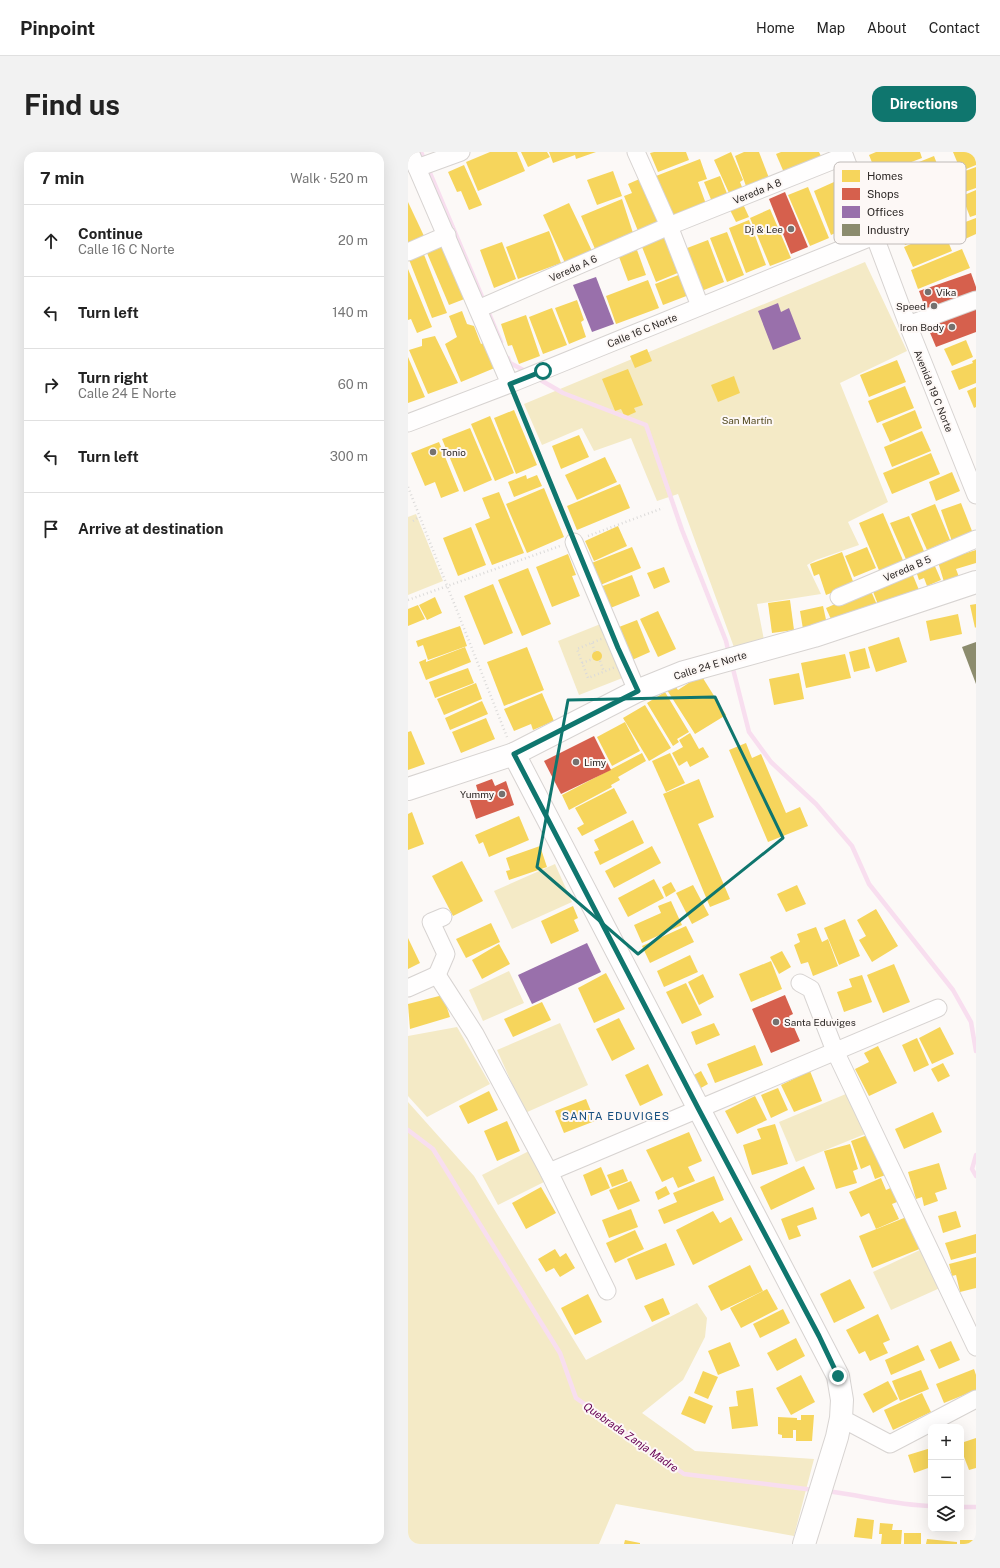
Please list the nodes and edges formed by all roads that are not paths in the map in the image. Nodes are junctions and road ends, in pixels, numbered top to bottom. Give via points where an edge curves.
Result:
1 (410, 152) edge
2 (461, 152) edge
3 (636, 152) edge
4 (844, 154) edge
5 (418, 168) junction
6 (669, 226) junction
7 (447, 236) junction
8 (854, 244) edge
9 (877, 244) edge
10 (408, 252) edge
11 (976, 300) edge
12 (700, 306) junction
13 (479, 309) junction
14 (908, 325) junction
15 (515, 382) junction
16 (408, 423) edge
17 (976, 495) edge
18 (976, 539) edge
19 (574, 542) road end
20 (976, 582) edge
21 (839, 597) dead end
22 (638, 691) junction
23 (514, 754) junction
24 (408, 789) edge
25 (443, 917) dead end
26 (437, 975) junction
27 (800, 983) dead end
28 (408, 988) edge
29 (938, 1008) dead end
30 (835, 1051) junction
31 (698, 1108) junction
32 (549, 1172) junction
33 (607, 1291) dead end
34 (976, 1347) edge
35 (976, 1399) edge
36 (841, 1418) junction
37 (804, 1544) edge

1 - 5 street
2 - 5 street
3 - 6 street
4 - 6 street, Vereda A 8
5 - 7 street
6 - 12 street
6 - 13 street, Vereda A 6
7 - 10 street
7 - 13 street
8 - 12 street, Calle 16 C Norte
9 - 14 street, Avenida 19 C Norte
11 - 14 street
12 - 15 street, Calle 16 C Norte
13 - 15 street
14 - 17 street, Avenida 19 C Norte
15 - 16 street, Calle 16 C Norte
18 - 21 street, Vereda B 5
19 - 22 street
20 - 22 street, Calle 24 E Norte via 814,636 684,672
22 - 23 street, Calle 24 E Norte
23 - 24 street, Calle 24 E Norte
23 - 31 street
25 - 26 street via 431,922 446,954
26 - 28 street
26 - 32 street via 475,1034
27 - 30 street via 811,989
29 - 30 street
30 - 31 street
30 - 34 street
31 - 32 street
31 - 36 street via 838,1376 842,1400
32 - 33 street
35 - 36 street via 890,1444
36 - 37 street

